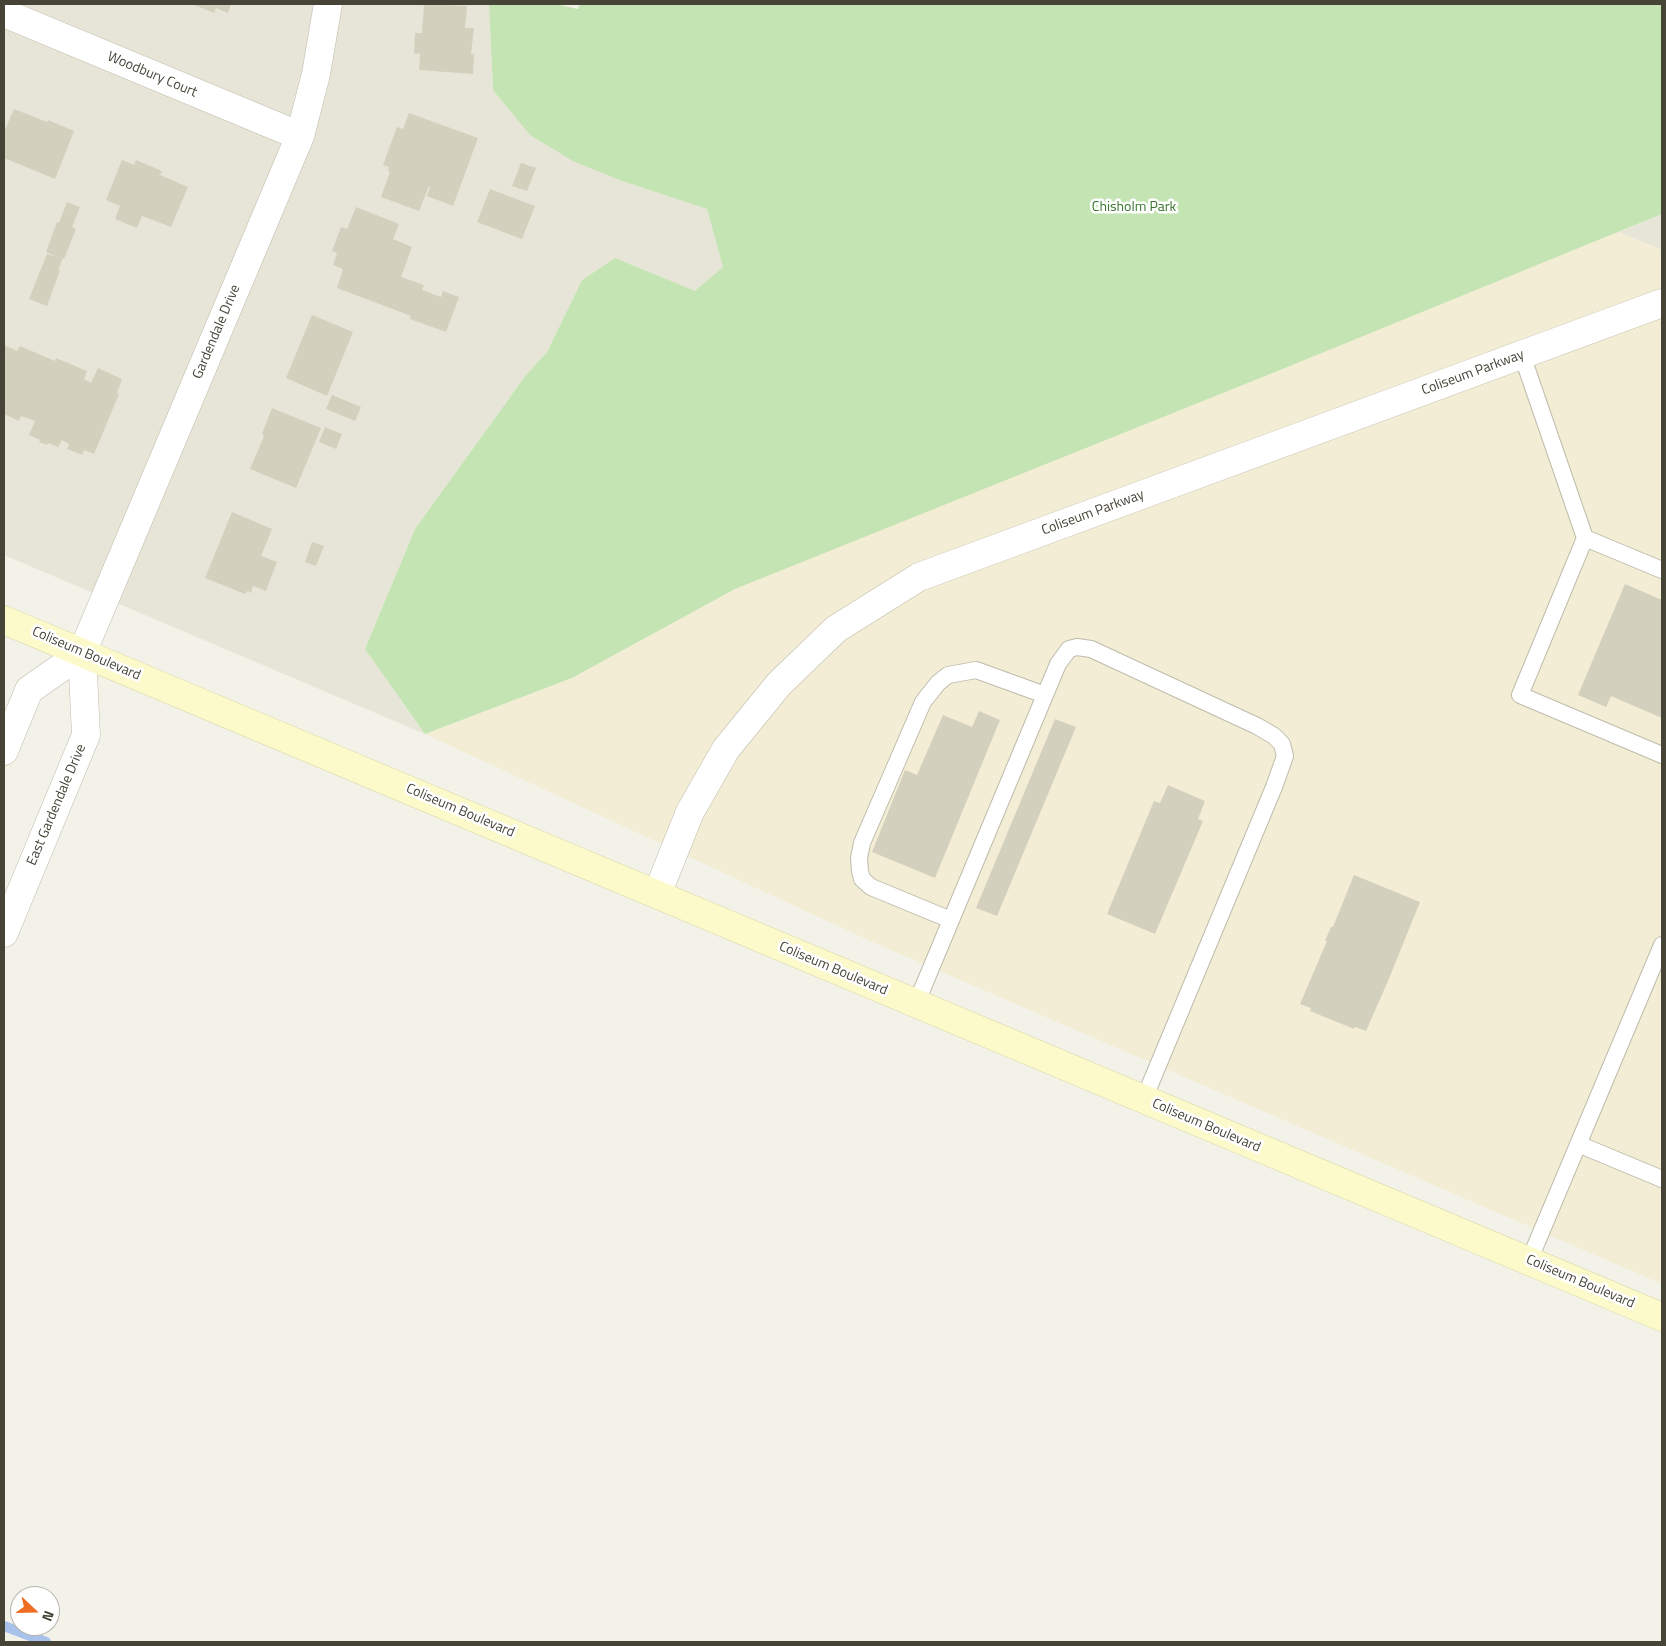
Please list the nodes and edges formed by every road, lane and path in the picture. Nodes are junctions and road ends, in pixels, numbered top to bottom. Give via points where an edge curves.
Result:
1 (328, 4) edge
2 (4, 13) edge
3 (300, 136) junction
4 (1662, 303) edge
5 (1522, 355) junction
6 (1585, 538) junction
7 (1662, 570) edge
8 (4, 620) edge
9 (82, 653) junction
10 (1045, 694) junction
11 (4, 751) edge
12 (1662, 755) edge
13 (657, 894) junction
14 (951, 920) junction
15 (4, 933) edge
16 (1662, 945) edge
17 (916, 1004) junction
18 (1144, 1099) junction
19 (1578, 1144) junction
20 (1662, 1179) edge
21 (1529, 1261) junction
22 (1662, 1317) edge

1 - 3 street, Gardendale Drive via 316,74
2 - 3 street, Woodbury Court
3 - 9 street, Gardendale Drive
4 - 5 street, Coliseum Parkway
5 - 6 lane
5 - 13 street, Coliseum Parkway via 910,582 836,630 779,684 726,749 690,812
6 - 7 lane
6 - 12 lane via 1520,694
8 - 9 main road, Coliseum Boulevard
9 - 11 street via 30,690
9 - 13 main road, Coliseum Boulevard
9 - 15 street, East Gardendale Drive via 86,735
10 - 14 lane
10 - 14 lane via 976,670 948,676 938,683 923,702 862,843 860,870 862,879 871,887
10 - 18 lane via 1058,664 1069,649 1091,649 1257,726 1282,744 1285,756
13 - 17 main road, Coliseum Boulevard
14 - 17 lane
16 - 19 lane
17 - 18 main road, Coliseum Boulevard
18 - 21 main road, Coliseum Boulevard
19 - 20 lane
19 - 21 lane
21 - 22 main road, Coliseum Boulevard

